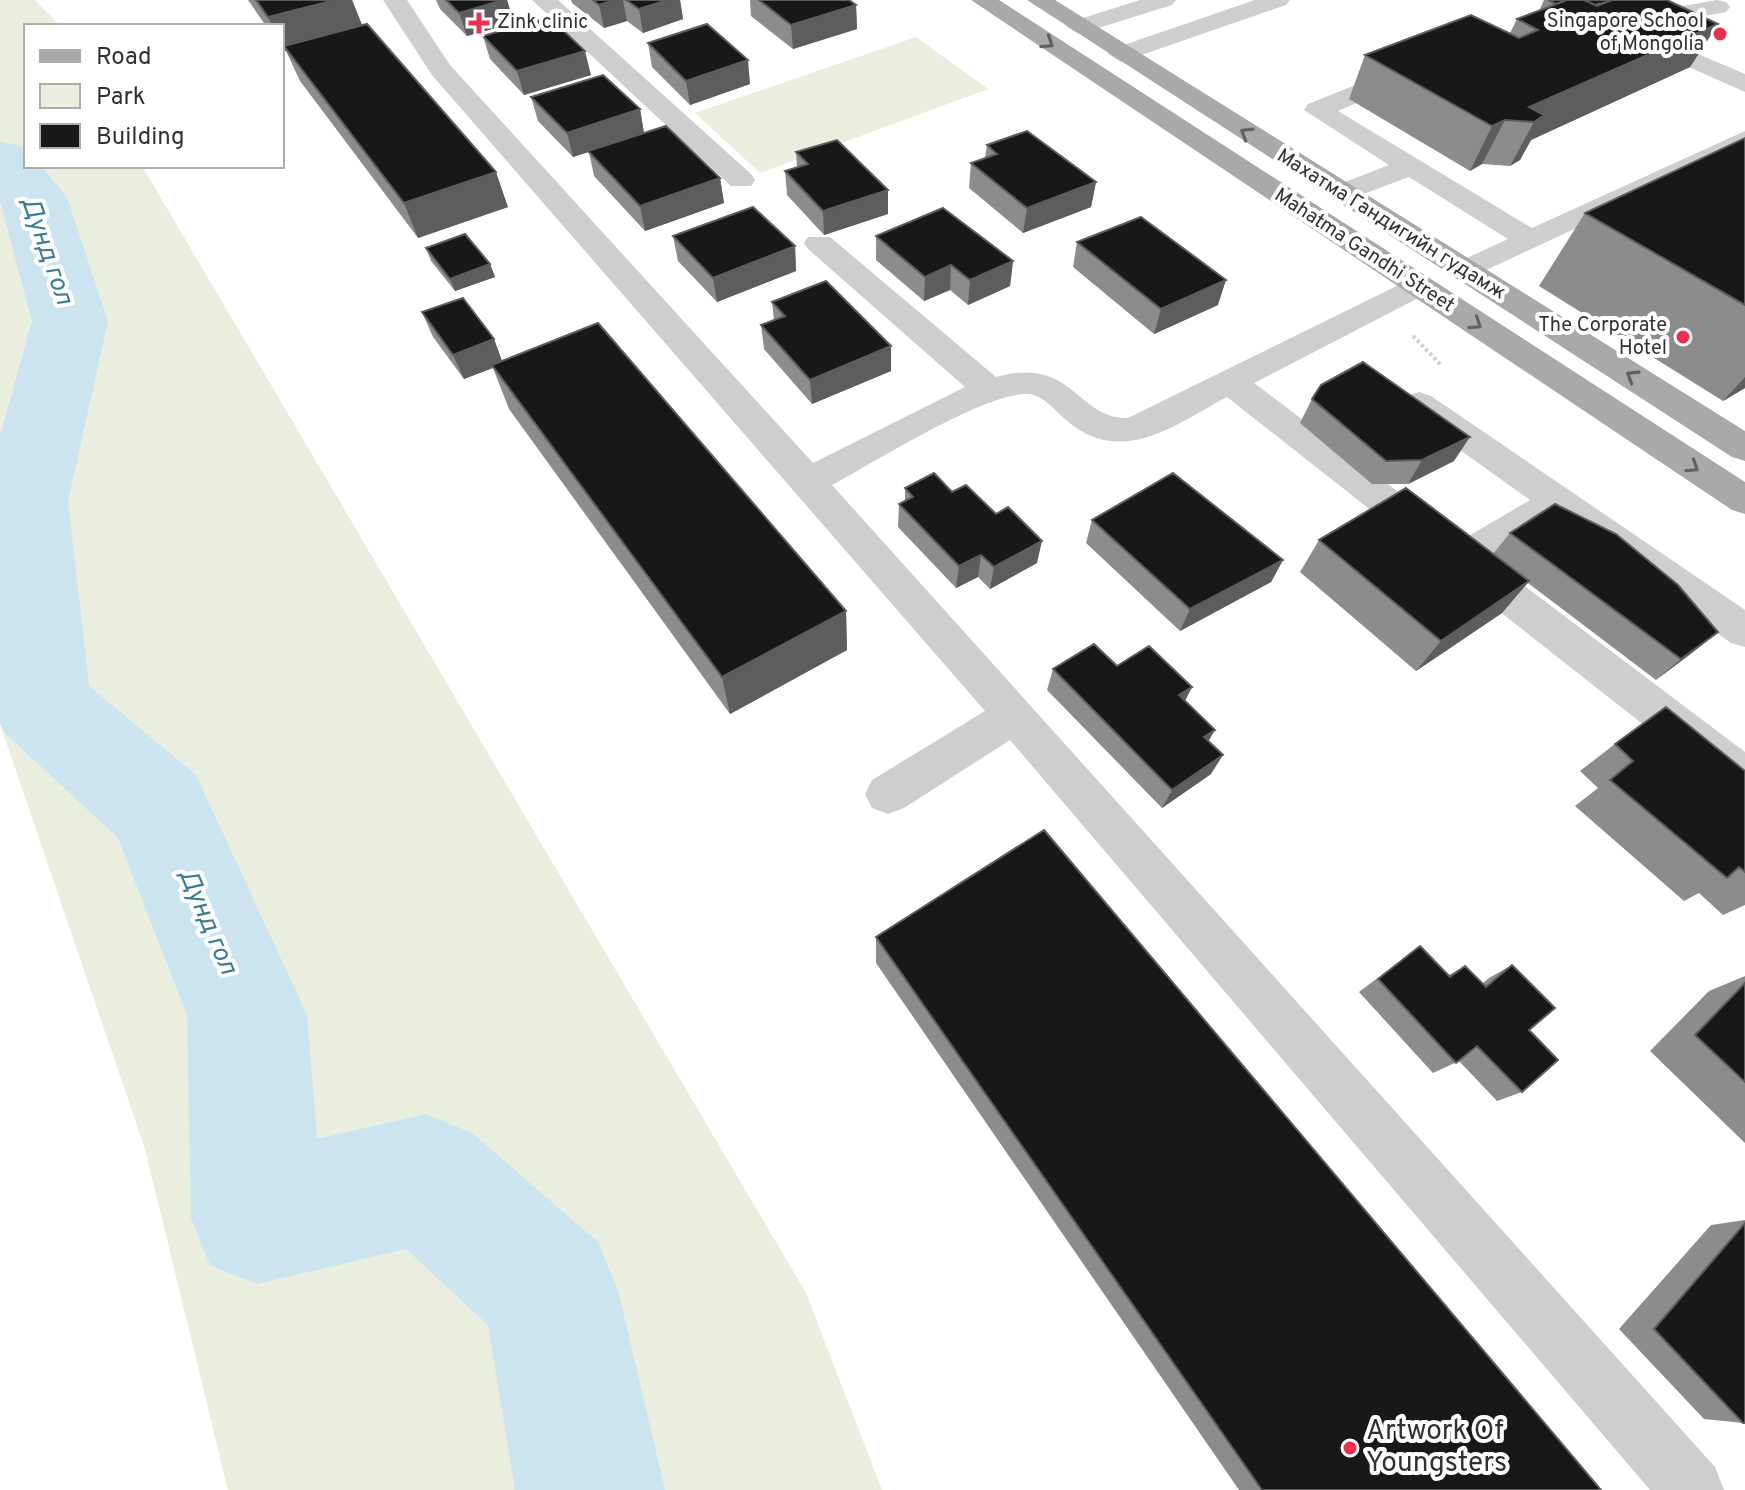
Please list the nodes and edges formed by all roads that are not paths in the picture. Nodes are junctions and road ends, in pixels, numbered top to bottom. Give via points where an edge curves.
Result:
1 (395, 0) edge
2 (544, 0) edge
3 (983, 0) edge
4 (1039, 0) edge
5 (1164, 0) edge
6 (1278, 0) edge
7 (1726, 3) edge
8 (1745, 18) edge
9 (1625, 19) junction
10 (1079, 27) junction
11 (1121, 54) junction
12 (1434, 62) edge
13 (1745, 67) edge
14 (1745, 84) edge
15 (1745, 139) edge
16 (1411, 166) junction
17 (741, 180) dead end
18 (1342, 193) junction
19 (1530, 240) junction
20 (819, 243) dead end
21 (1465, 271) junction
22 (1417, 286) junction
23 (1574, 340) junction
24 (1533, 362) junction
25 (1229, 381) junction
26 (989, 389) junction
27 (1398, 390) edge
28 (1745, 448) edge
29 (805, 483) junction
30 (1745, 500) edge
31 (1558, 501) junction
32 (1461, 559) junction
33 (1745, 631) edge
34 (1015, 715) junction
35 (1745, 778) edge
36 (888, 794) dead end
37 (1692, 1490) edge

1 - 29 street via 441,70
2 - 17 street
3 -> 22 main road, Mahatma Gandhi Street
4 - 10 main road, Махатма Гандигийн гудамж
5 - 10 street
6 - 11 street
7 - 8 street
7 - 9 street
9 - 13 street
9 - 14 street
10 - 11 main road, Махатма Гандигийн гудамж
18 -> 11 main road, Махатма Гандигийн гудамж
12 - 16 street via 1317,110
15 - 19 street
16 - 18 street
16 - 19 street
18 - 21 main road, Махатма Гандигийн гудамж
19 - 21 street
20 - 26 street
21 - 23 main road, Махатма Гандигийн гудамж
22 -> 24 main road, Mahatma Gandhi Street
22 - 25 street
23 - 24 main road
28 -> 23 main road, Махатма Гандигийн гудамж
24 -> 30 main road, Mahatma Gandhi Street
25 - 26 street via 1134,430 1113,433 1091,423 1049,388 1027,382
25 - 32 street
26 - 29 street
27 - 31 street
29 - 34 street
31 - 32 street
31 - 33 street
32 - 35 street
34 - 36 street
34 - 37 street

